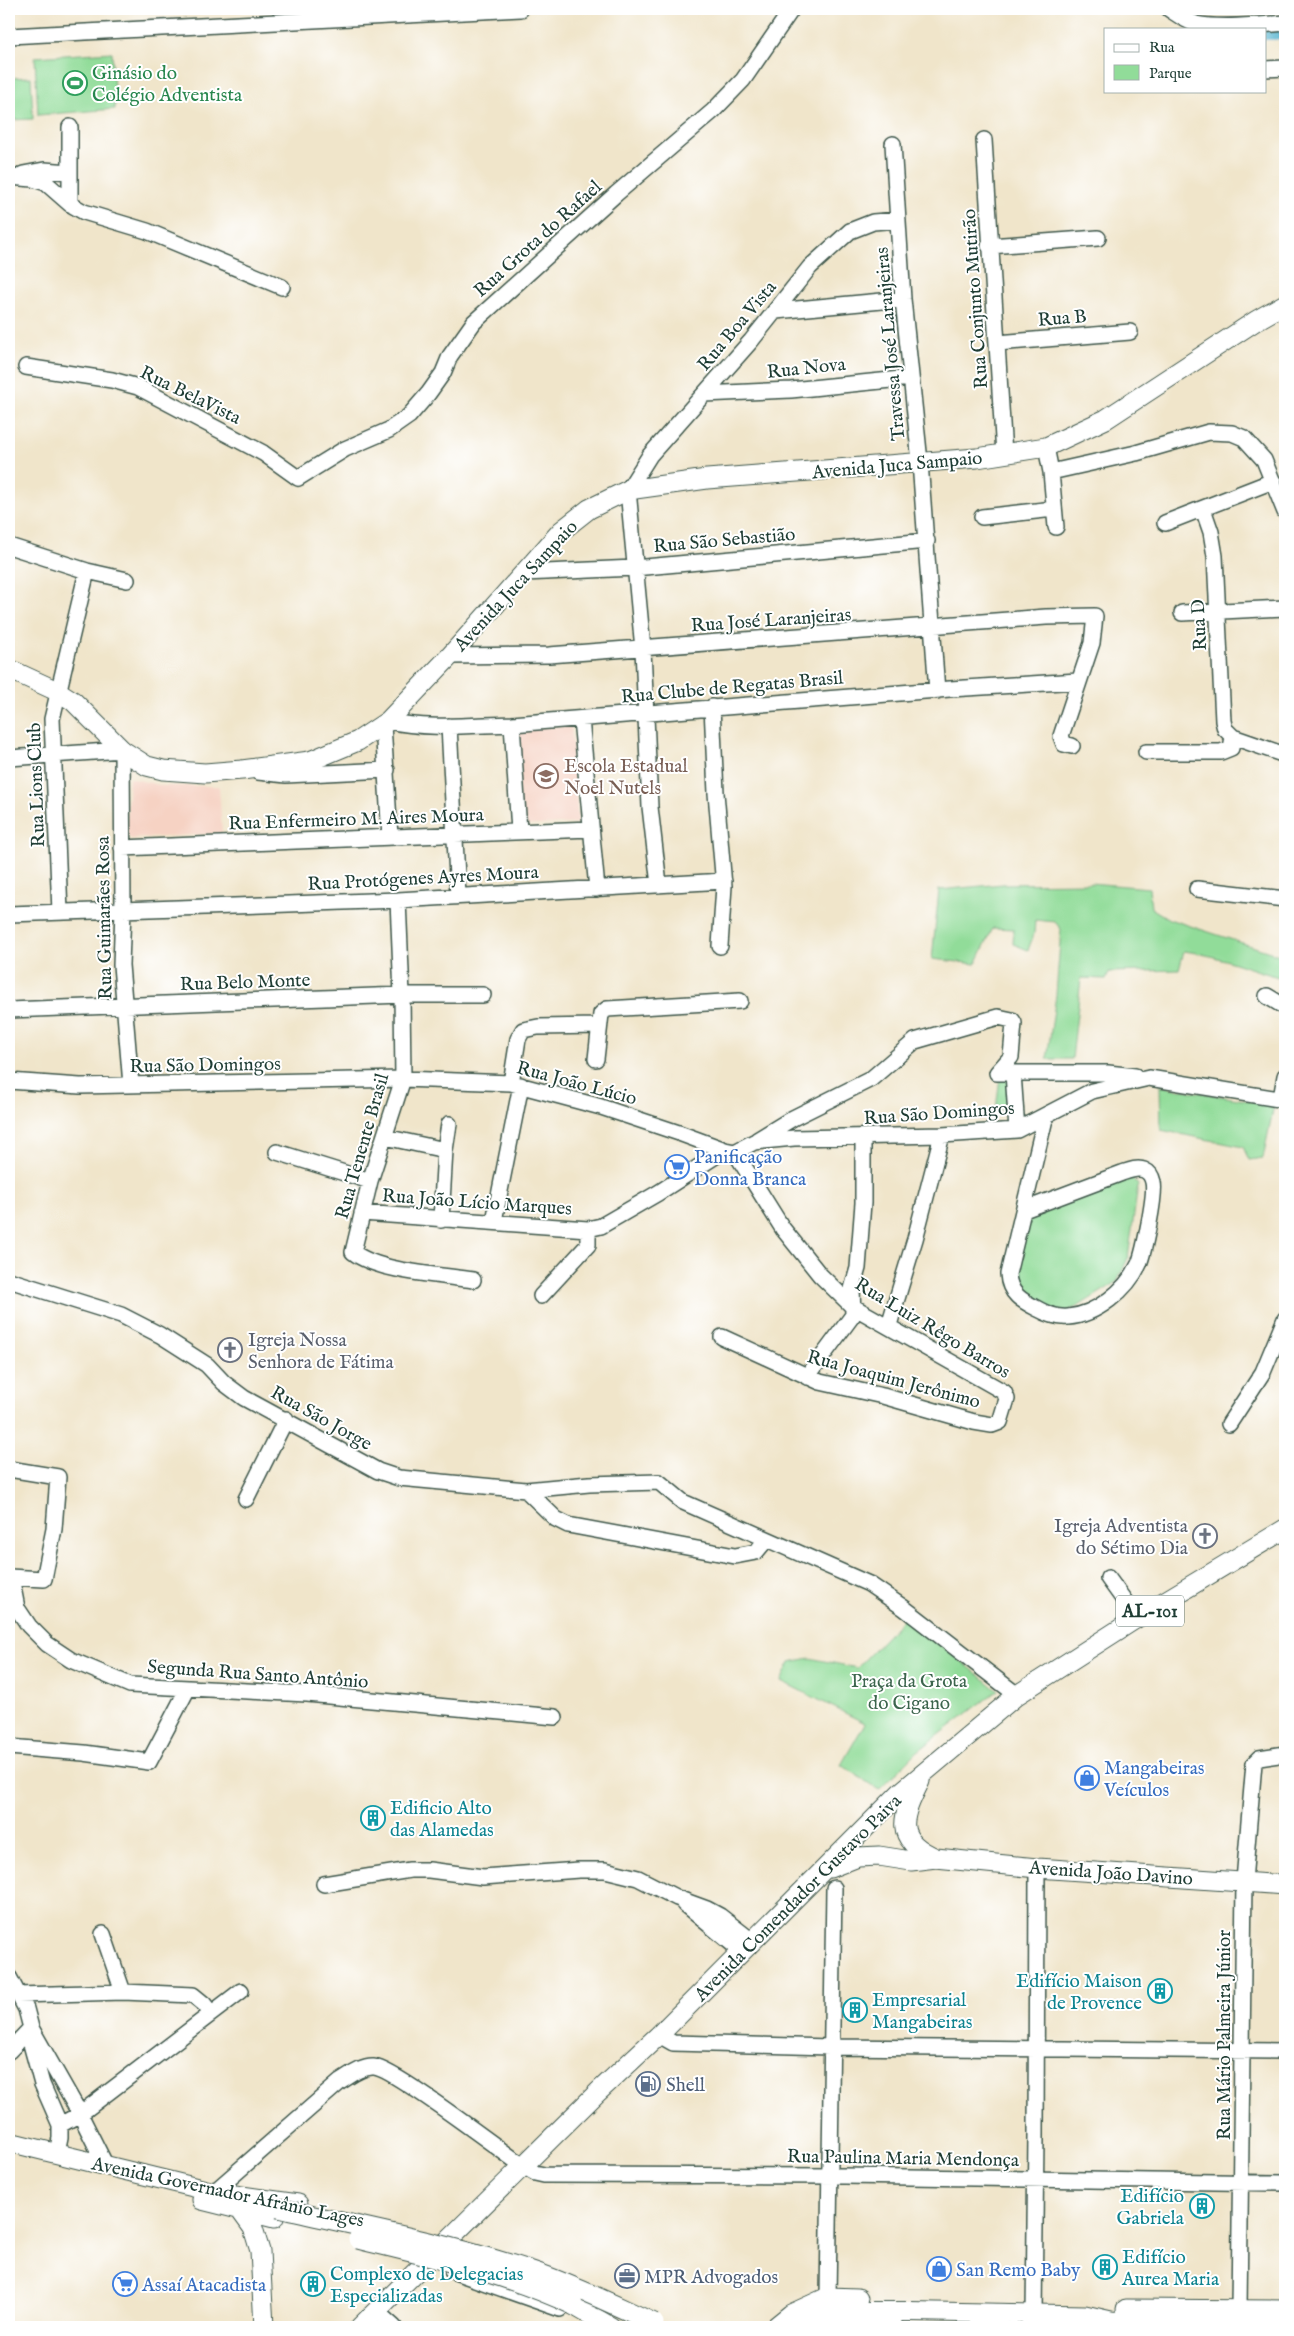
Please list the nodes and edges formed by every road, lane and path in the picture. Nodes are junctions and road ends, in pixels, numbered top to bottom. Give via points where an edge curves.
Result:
1 (521, 9) edge
2 (792, 9) edge
3 (1169, 9) edge
4 (1182, 13) edge
5 (1285, 23) edge
6 (9, 36) edge
7 (1285, 68) edge
8 (1266, 69) edge
9 (70, 127) dead end
10 (984, 140) dead end
11 (893, 144) dead end
12 (70, 172) junction
13 (12, 177) edge
14 (70, 204) junction
15 (898, 220) junction
16 (1098, 238) dead end
17 (989, 246) junction
18 (282, 288) dead end
19 (903, 300) junction
20 (1285, 304) edge
21 (776, 311) junction
22 (1130, 332) dead end
23 (998, 343) junction
24 (26, 367) dead end
25 (911, 378) junction
26 (704, 394) junction
27 (1046, 447) junction
28 (1004, 454) junction
29 (920, 462) junction
30 (1050, 472) junction
31 (298, 478) joint
32 (1273, 481) junction
33 (628, 490) junction
34 (1203, 508) junction
35 (1054, 509) junction
36 (1285, 512) edge
37 (982, 517) dead end
38 (1165, 523) dead end
39 (1056, 527) dead end
40 (927, 541) junction
41 (9, 546) edge
42 (634, 568) junction
43 (87, 571) junction
44 (524, 573) junction
45 (127, 580) dead end
46 (1285, 608) edge
47 (1218, 610) junction
48 (1182, 613) dead end
49 (933, 627) junction
50 (643, 649) junction
51 (450, 656) junction
52 (9, 669) edge
53 (1078, 681) junction
54 (9, 683) edge
55 (52, 688) junction
56 (937, 690) junction
57 (712, 707) junction
58 (646, 713) junction
59 (581, 719) junction
60 (386, 723) junction
61 (512, 724) junction
62 (449, 726) junction
63 (1233, 737) junction
64 (1067, 743) dead end
65 (122, 750) junction
66 (1146, 752) dead end
67 (1285, 755) edge
68 (53, 756) junction
69 (9, 758) edge
70 (242, 770) junction
71 (387, 770) junction
72 (591, 829) junction
73 (519, 831) junction
74 (454, 834) junction
75 (390, 837) junction
76 (122, 848) junction
77 (724, 882) junction
78 (660, 885) junction
79 (597, 889) junction
80 (1197, 889) dead end
81 (458, 896) junction
82 (1285, 899) edge
83 (398, 900) junction
84 (123, 910) junction
85 (60, 912) junction
86 (9, 914) edge
87 (720, 946) dead end
88 (402, 995) junction
89 (482, 995) dead end
90 (1267, 996) dead end
91 (740, 1001) dead end
92 (124, 1005) junction
93 (1285, 1007) edge
94 (9, 1010) edge
95 (599, 1026) junction
96 (596, 1059) dead end
97 (1013, 1073) junction
98 (1285, 1076) edge
99 (1149, 1078) junction
100 (403, 1079) junction
101 (9, 1081) edge
102 (516, 1084) junction
103 (131, 1085) junction
104 (1283, 1099) edge
105 (1046, 1115) junction
106 (449, 1124) dead end
107 (1017, 1130) junction
108 (942, 1135) junction
109 (385, 1137) junction
110 (864, 1137) junction
111 (754, 1142) junction
112 (445, 1150) junction
113 (730, 1151) junction
114 (277, 1152) dead end
115 (370, 1181) junction
116 (1024, 1210) junction
117 (362, 1213) junction
118 (441, 1220) junction
119 (494, 1221) junction
120 (588, 1229) junction
121 (9, 1280) edge
122 (473, 1280) dead end
123 (540, 1296) dead end
124 (852, 1306) junction
125 (1285, 1319) edge
126 (889, 1325) junction
127 (722, 1337) dead end
128 (807, 1377) junction
129 (286, 1420) junction
130 (1002, 1420) joint
131 (1229, 1424) dead end
132 (9, 1469) edge
133 (526, 1490) junction
134 (246, 1499) dead end
135 (1285, 1529) edge
136 (766, 1540) junction
137 (10, 1577) edge
138 (1108, 1578) dead end
139 (1138, 1618) junction
140 (188, 1688) junction
141 (1016, 1695) junction
142 (555, 1717) dead end
143 (9, 1747) edge
144 (1285, 1754) edge
145 (923, 1776) junction
146 (936, 1858) junction
147 (1036, 1868) junction
148 (826, 1870) junction
149 (1244, 1881) junction
150 (324, 1884) dead end
151 (1285, 1885) edge
152 (834, 1888) dead end
153 (103, 1934) dead end
154 (747, 1946) junction
155 (9, 1977) edge
156 (241, 1991) dead end
157 (123, 1992) junction
158 (18, 1995) junction
159 (211, 2013) junction
160 (31, 2028) junction
161 (660, 2035) junction
162 (830, 2047) junction
163 (1036, 2050) junction
164 (1243, 2050) junction
165 (9, 2051) edge
166 (1285, 2051) edge
167 (80, 2114) junction
168 (60, 2125) junction
169 (9, 2142) edge
170 (57, 2153) junction
171 (9, 2154) edge
172 (106, 2166) junction
173 (523, 2166) junction
174 (829, 2176) junction
175 (1036, 2179) junction
176 (1242, 2183) junction
177 (1285, 2184) edge
178 (214, 2192) junction
179 (240, 2210) junction
180 (276, 2213) junction
181 (448, 2239) junction
182 (426, 2262) junction
183 (828, 2297) junction
184 (1285, 2310) edge
185 (376, 2311) junction
186 (956, 2313) junction
187 (1034, 2314) junction
188 (1085, 2315) junction
189 (982, 2318) edge
190 (1238, 2320) edge
191 (1111, 2324) edge
192 (658, 2325) edge
193 (864, 2325) edge
194 (1285, 2326) edge
195 (264, 2327) edge
196 (360, 2327) edge
197 (394, 2327) edge
198 (598, 2327) edge
199 (611, 2327) edge
200 (775, 2327) edge
201 (793, 2327) edge
202 (824, 2327) edge

1 - 6 street
2 - 31 street, Rua Grota do Rafael via 743,80 713,111 474,322 450,356 443,373 414,411 389,430 345,449
3 - 4 street
4 - 5 street via 1197,24
7 - 8 street
9 - 12 street
10 - 17 street, Rua Conjunto Mutirão
11 - 15 street, Travessa José Laranjeiras
12 - 13 street via 44,170
12 - 14 street
13 - 14 street via 46,183
14 - 18 street via 84,212 165,238
15 - 19 street, Travessa José Laranjeiras
15 - 21 street, Rua Boa Vista via 873,222 850,231 810,267
16 - 17 street
17 - 23 street, Rua Conjunto Mutirão
19 - 21 street
19 - 25 street, Travessa José Laranjeiras
20 - 27 main road, Avenida Juca Sampaio via 1106,419
21 - 26 street, Rua Boa Vista
22 - 23 street, Rua B
23 - 28 street, Rua Conjunto Mutirão
24 - 31 street, Rua BelaVista via 138,387 264,453
25 - 26 street, Rua Nova
25 - 29 street, Travessa José Laranjeiras
26 - 33 street, Rua Boa Vista via 650,455
27 - 28 main road, Avenida Juca Sampaio
27 - 30 street
28 - 29 main road, Avenida Juca Sampaio
29 - 33 main road, Avenida Juca Sampaio via 707,479
29 - 40 street, Travessa José Laranjeiras
30 - 32 street via 1221,431 1244,438 1264,460
30 - 35 street
32 - 34 street
32 - 36 street
33 - 42 street
33 - 44 main road, Avenida Juca Sampaio via 574,519
34 - 38 street
34 - 47 street, Rua D via 1215,556
35 - 37 street
35 - 39 street
40 - 42 street, Rua São Sebastião
40 - 49 street, Travessa José Laranjeiras
41 - 43 street
42 - 44 street, Rua São Sebastião
42 - 50 street
43 - 45 street
43 - 55 street, Rua Lions Club
44 - 51 main road, Avenida Juca Sampaio
46 - 47 street
47 - 48 street
47 - 63 street, Rua D via 1224,721 1225,728
49 - 50 street, Rua José Laranjeiras
49 - 53 street, Rua José Laranjeiras via 1095,616 1092,643
49 - 56 street, Travessa José Laranjeiras
50 - 51 street, Rua José Laranjeiras via 549,655
50 - 58 street
51 - 60 main road, Avenida Juca Sampaio
52 - 55 main road, Avenida Juca Sampaio
53 - 56 street, Rua Clube de Regatas Brasil
53 - 64 street
54 - 55 main road
55 - 65 main road, Avenida Juca Sampaio via 94,720
55 - 68 street, Rua Lions Club
56 - 57 street, Rua Clube de Regatas Brasil
57 - 58 street, Rua Clube de Regatas Brasil
57 - 77 street
58 - 59 street, Rua Clube de Regatas Brasil
58 - 78 street via 650,807
59 - 61 street, Rua Clube de Regatas Brasil
59 - 72 street
60 - 62 street, Rua Clube de Regatas Brasil
60 - 70 main road, Avenida Juca Sampaio via 358,741 310,761
60 - 71 street
61 - 62 street, Rua Clube de Regatas Brasil
61 - 73 street
62 - 74 street
63 - 66 street via 1231,748 1221,752
63 - 67 street
65 - 68 street
65 - 70 main road, Avenida Juca Sampaio via 147,766 163,770 205,773
65 - 76 street, Rua Guimarães Rosa
68 - 69 street
68 - 85 street, Rua Lions Club
70 - 71 street via 286,775
71 - 75 street
72 - 73 street, Rua Enfermeiro M. Aires Moura
72 - 79 street
73 - 74 street, Rua Enfermeiro M. Aires Moura
74 - 75 street, Rua Enfermeiro M. Aires Moura
74 - 81 street
75 - 76 street, Rua Enfermeiro M. Aires Moura
76 - 84 street, Rua Guimarães Rosa
77 - 78 street, Rua Protógenes Ayres Moura
77 - 87 street
78 - 79 street, Rua Protógenes Ayres Moura
79 - 81 street, Rua Protógenes Ayres Moura
80 - 82 street
81 - 83 street, Rua Protógenes Ayres Moura
83 - 84 street, Rua Protógenes Ayres Moura
83 - 88 street, Rua Tenente Brasil
84 - 85 street, Rua Protógenes Ayres Moura
84 - 92 street, Rua Guimarães Rosa via 121,965
85 - 86 street, Rua Protógenes Ayres Moura
88 - 89 street, Rua Belo Monte
88 - 92 street, Rua Belo Monte
88 - 100 street, Rua Tenente Brasil
90 - 93 street
91 - 95 street via 610,1008 601,1014
92 - 94 street, Rua Belo Monte
92 - 103 street, Rua Guimarães Rosa
95 - 96 street
95 - 102 street via 523,1030 518,1039
97 - 99 street via 1108,1072
97 - 107 street
97 - 111 street via 997,1073 1011,1057 1014,1033 1012,1020 998,1017 916,1041 871,1079 793,1118
98 - 104 street
99 - 104 street, Rua São Domingos
99 - 105 street, Rua São Domingos via 1092,1092
100 - 102 street, Rua João Lúcio
100 - 103 street, Rua São Domingos
100 - 109 street, Rua Tenente Brasil
101 - 103 street, Rua São Domingos via 80,1086
102 - 113 street, Rua João Lúcio via 601,1107
102 - 119 street
105 - 107 street, Rua São Domingos
105 - 116 street
106 - 112 street
107 - 108 street, Rua São Domingos
108 - 110 street, Rua São Domingos
108 - 126 street
109 - 112 street
109 - 115 street, Rua Tenente Brasil
110 - 111 street, Rua São Domingos
110 - 124 street via 863,1203
111 - 113 street, Rua São Domingos
112 - 118 street
113 - 120 street, Rua São Domingos via 601,1226
113 - 124 street, Rua Luiz Rêgo Barros via 783,1229 820,1276
114 - 115 street
115 - 117 street, Rua Tenente Brasil
116 - 116 street via 1136,1169 1144,1170 1153,1183 1154,1194 1138,1265 1124,1287 1103,1304 1077,1316 1066,1318 1043,1312 1021,1301 1009,1286 1008,1274
117 - 118 street, Rua João Lício Marques
117 - 122 street, Rua Tenente Brasil via 353,1252 359,1257 382,1265
118 - 119 street, Rua João Lício Marques
119 - 120 street, Rua João Lício Marques
120 - 123 street via 588,1245
121 - 129 street, Rua São Jorge via 121,1315 160,1335 207,1365 244,1398
124 - 126 street, Rua Luiz Rêgo Barros
124 - 128 street via 853,1315
125 - 131 street via 1263,1372
126 - 130 street, Rua Luiz Rêgo Barros via 1004,1392 1007,1400
127 - 128 street, Rua Joaquim Jerônimo
128 - 130 street, Rua Joaquim Jerônimo via 974,1422 992,1425
129 - 133 street, Rua São Jorge via 378,1471 399,1478
129 - 134 street
132 - 137 street via 58,1477 54,1529 44,1580
133 - 136 street, Rua São Jorge via 659,1482 683,1502
133 - 136 street via 556,1519 568,1525 735,1556 756,1552
135 - 139 main road, Avenida Comendador Gustavo Paiva / AL-101
136 - 141 street, Rua São Jorge via 869,1584
137 - 140 street, Segunda Rua Santo Antônio via 18,1608 29,1626 47,1644 72,1660 130,1685
138 - 139 street
139 - 141 main road, Avenida Comendador Gustavo Paiva / AL-101
140 - 142 street, Segunda Rua Santo Antônio via 307,1694
140 - 143 street via 149,1762
141 - 145 main road, Avenida Comendador Gustavo Paiva / AL-101
144 - 149 street, Rua Mário Palmeira Júnior via 1259,1758 1254,1763
145 - 146 main road, Avenida João Davino via 905,1811 905,1832 918,1849
145 - 148 main road, Avenida Comendador Gustavo Paiva via 901,1792
146 - 147 main road, Avenida João Davino
146 - 148 main road, Avenida João Davino via 911,1861 879,1856 858,1857
147 - 149 main road, Avenida João Davino
147 - 163 street
148 - 154 main road, Avenida Comendador Gustavo Paiva
149 - 151 main road, Avenida João Davino
149 - 164 street, Rua Mário Palmeira Júnior
150 - 154 street via 410,1870 483,1877 605,1870 638,1878 720,1916
152 - 162 street
153 - 157 street
154 - 161 main road, Avenida Comendador Gustavo Paiva
155 - 158 street
156 - 159 street
157 - 158 street
157 - 159 street via 193,1995
158 - 160 street
159 - 167 street
160 - 165 street
160 - 167 street
160 - 168 street via 31,2044 42,2084
161 - 162 street via 673,2043
161 - 173 main road, Avenida Comendador Gustavo Paiva
162 - 163 street
162 - 174 street
163 - 164 street
163 - 175 street
164 - 166 street
164 - 176 street, Rua Mário Palmeira Júnior
167 - 168 street
167 - 172 street
168 - 170 street
169 - 170 main road, Avenida Governador Afrânio Lages
170 - 172 main road, Avenida Governador Afrânio Lages
171 - 179 main road, Avenida Governador Afrânio Lages
172 - 178 main road, Avenida Governador Afrânio Lages
173 - 174 street, Rua Paulina Maria Mendonça via 544,2175
173 - 178 street, Rua Paulina Maria Mendonça via 412,2087 375,2066 360,2070 340,2082
173 - 181 main road, Avenida Comendador Gustavo Paiva
174 - 175 street, Rua Paulina Maria Mendonça
174 - 183 street
175 - 176 street, Rua Paulina Maria Mendonça
175 - 187 street
176 - 177 street, Rua Paulina Maria Mendonça
176 - 190 street, Rua Mário Palmeira Júnior
178 - 180 main road
178 - 181 main road, Avenida Governador Afrânio Lages via 280,2200
179 - 180 main road, Avenida Governador Afrânio Lages
179 - 195 main road via 253,2228 260,2251
180 - 192 main road, bridge via 434,2243 530,2271
180 - 199 main road, bridge via 526,2286 572,2305
181 - 182 main road, Avenida Comendador Gustavo Paiva
182 - 185 main road, Avenida Comendador Gustavo Paiva
182 - 198 street via 547,2303
183 - 186 main road via 946,2302
183 - 200 main road via 791,2314
184 - 190 main road
185 - 196 main road, Avenida Comendador Gustavo Paiva
185 - 197 street
186 - 189 main road
186 - 201 main road via 825,2311 813,2314
187 - 188 main road
187 - 189 main road
188 - 190 main road via 1113,2309
188 - 191 main road
189 - 193 main road
190 - 191 main road
190 - 194 main road
193 - 202 main road via 845,2323

